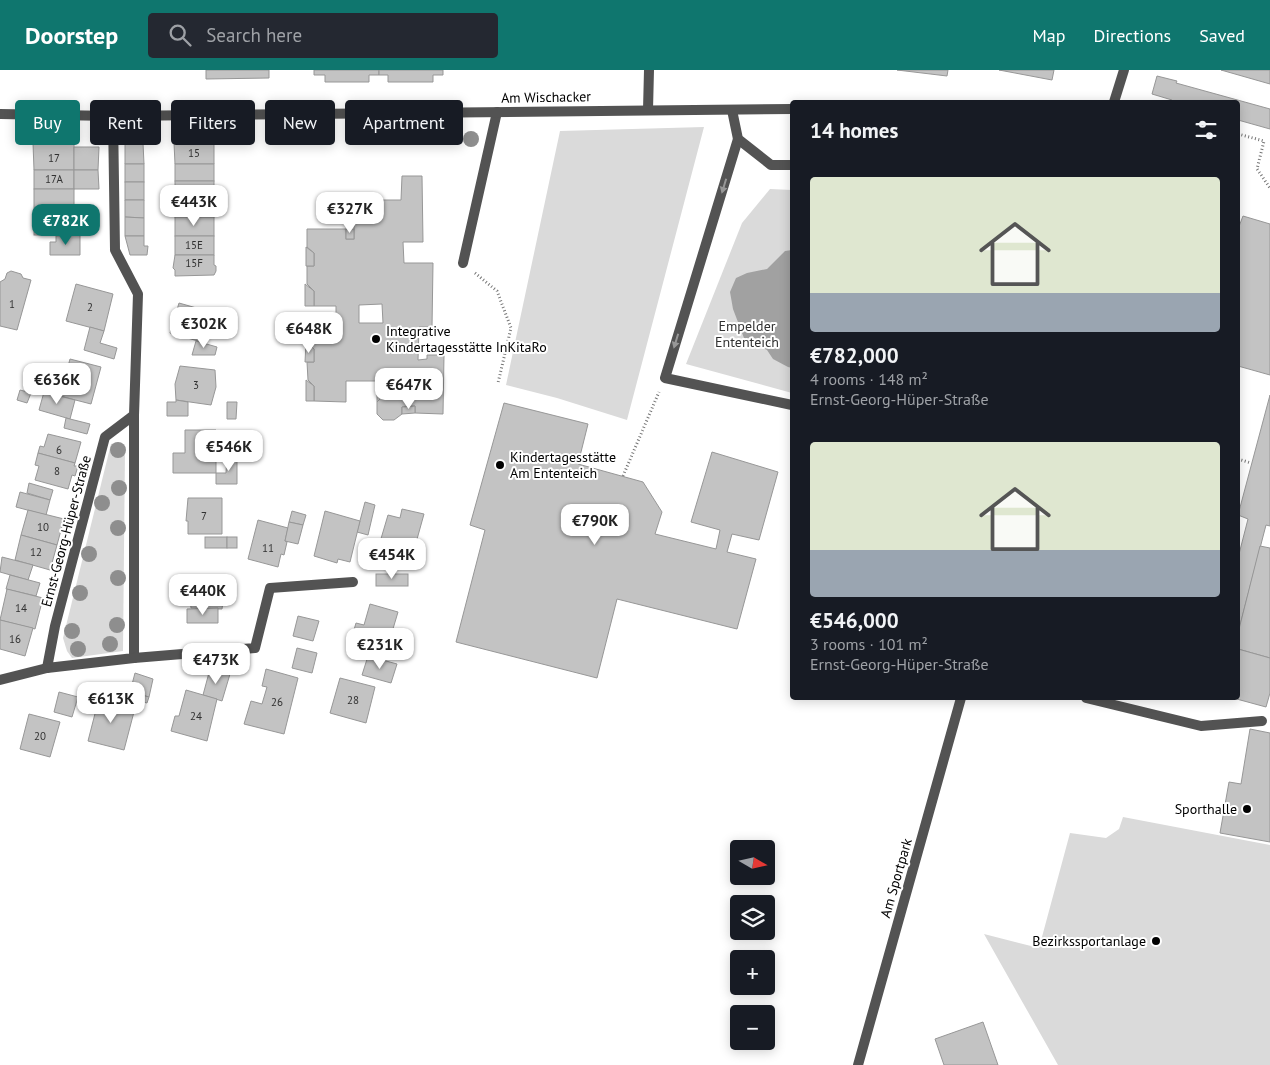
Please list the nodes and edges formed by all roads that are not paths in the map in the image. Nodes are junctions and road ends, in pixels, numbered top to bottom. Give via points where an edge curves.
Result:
1 (649, 70) edge
2 (1124, 70) edge
3 (1115, 100) edge
4 (790, 109) edge
5 (648, 110) junction
6 (732, 110) junction
7 (497, 112) junction
8 (0, 114) edge
9 (90, 116) edge
10 (161, 116) edge
11 (738, 140) junction
12 (113, 145) edge
13 (790, 165) edge
14 (463, 263) road end
15 (790, 405) edge
16 (134, 415) junction
17 (353, 582) dead end
18 (134, 658) junction
19 (47, 668) junction
20 (0, 680) edge
21 (960, 700) edge
22 (1094, 700) edge
23 (1262, 721) dead end
24 (858, 1065) edge

1 - 5 street
2 - 3 street
4 - 6 street, Am Wischacker
5 - 6 street, Am Wischacker
5 - 7 street, Am Wischacker
6 - 11 street
7 - 10 street, Am Wischacker
7 - 14 street
8 - 9 street, Am Wischacker
11 - 13 street via 772,165
11 -> 15 street via 665,378
12 - 16 street via 115,250 138,294
16 - 18 street
16 - 19 street, Ernst-Georg-Hüper-Straße via 105,437
17 - 18 street via 270,588 255,648
18 - 19 street
19 - 20 street
21 - 24 street, Am Sportpark
22 - 23 street via 1201,726

